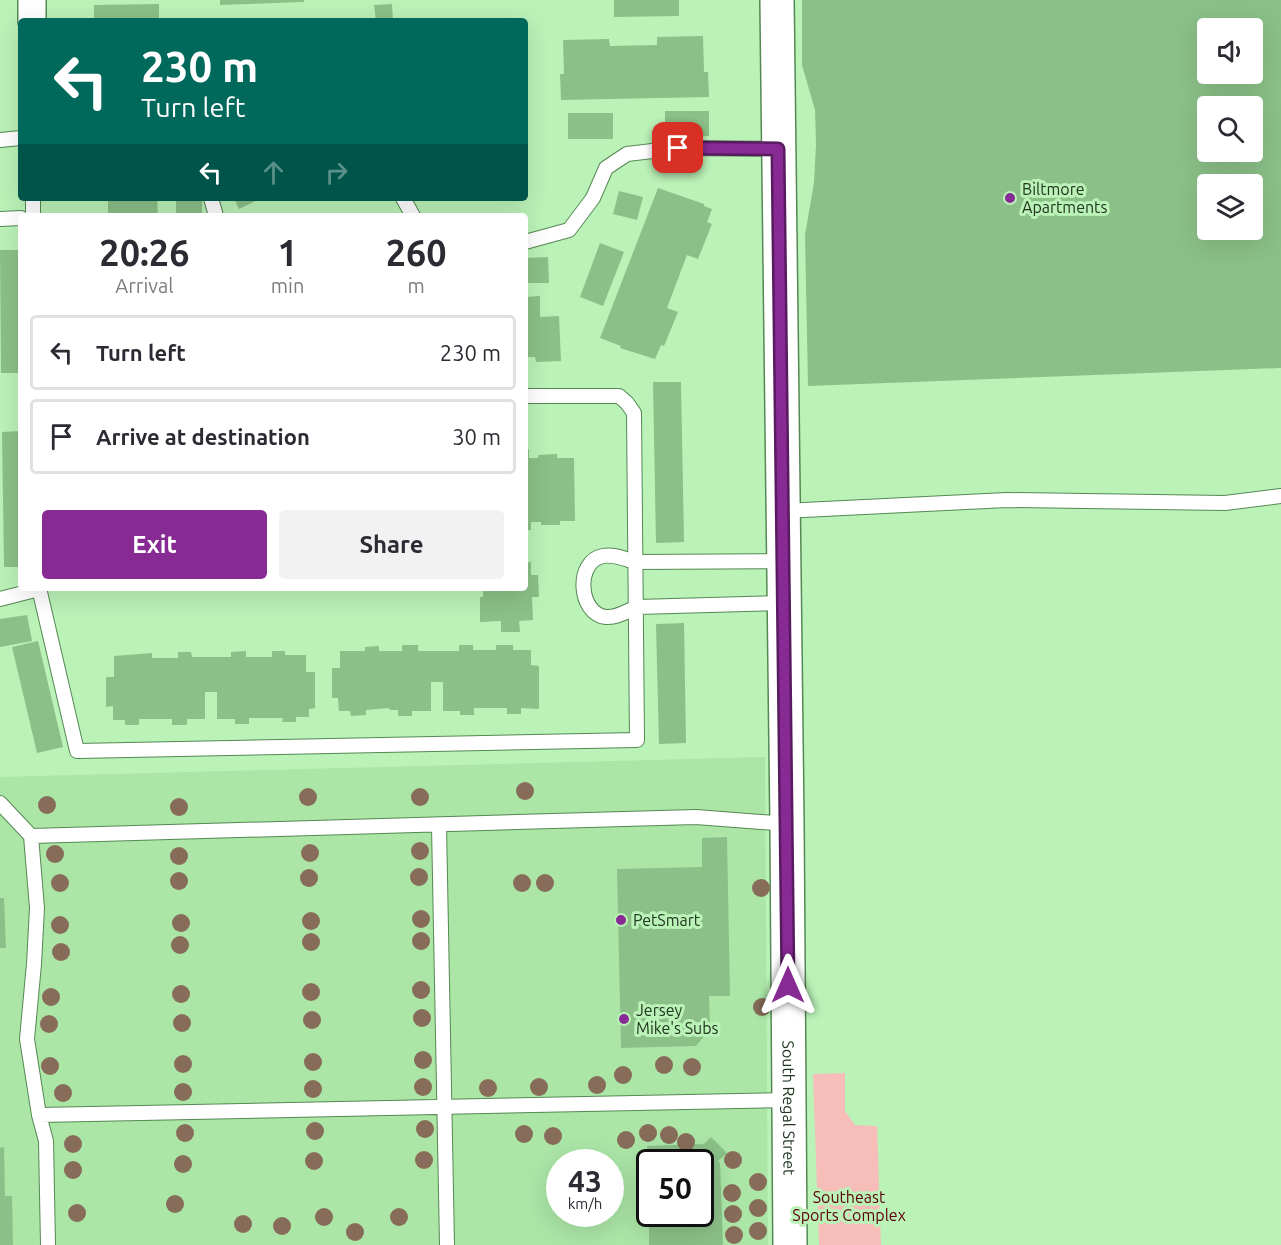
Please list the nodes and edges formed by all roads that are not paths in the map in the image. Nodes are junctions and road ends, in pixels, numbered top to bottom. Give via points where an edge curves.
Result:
1 (32, 0) edge
2 (777, 0) edge
3 (32, 18) edge
4 (18, 138) edge
5 (0, 140) edge
6 (778, 149) junction
7 (18, 218) edge
8 (0, 219) edge
9 (528, 241) edge
10 (528, 396) edge
11 (1281, 496) edge
12 (783, 511) junction
13 (783, 561) junction
14 (635, 562) junction
15 (31, 591) edge
16 (39, 591) edge
17 (0, 599) edge
18 (783, 603) junction
19 (637, 607) junction
20 (0, 802) edge
21 (787, 824) junction
22 (439, 825) junction
23 (31, 836) junction
24 (789, 1100) junction
25 (444, 1107) junction
26 (39, 1115) junction
27 (48, 1245) edge
28 (447, 1245) edge
29 (790, 1245) edge

1 - 3 street
2 - 6 main road, South Regal Street
4 - 5 lane
6 - 9 lane via 678,148 627,153 606,168 593,198 569,230
6 - 12 main road, South Regal Street
7 - 8 lane
10 - 14 lane via 619,396 634,413
11 - 12 lane via 1225,502 1007,500
12 - 13 main road, South Regal Street
13 - 14 lane
13 - 18 main road, South Regal Street
14 - 19 lane
14 - 19 lane via 602,556 586,569 584,580 585,598 596,613 619,616
15 - 17 lane
16 - 19 lane via 77,752 637,740
18 - 19 lane
18 - 21 main road, South Regal Street
20 - 23 lane
21 - 22 lane via 696,818
21 - 24 main road, South Regal Street
22 - 23 lane
22 - 25 lane
23 - 26 lane via 37,908 27,1039
24 - 25 lane
24 - 29 main road, South Regal Street
25 - 26 lane
25 - 28 lane
26 - 27 lane via 46,1141

